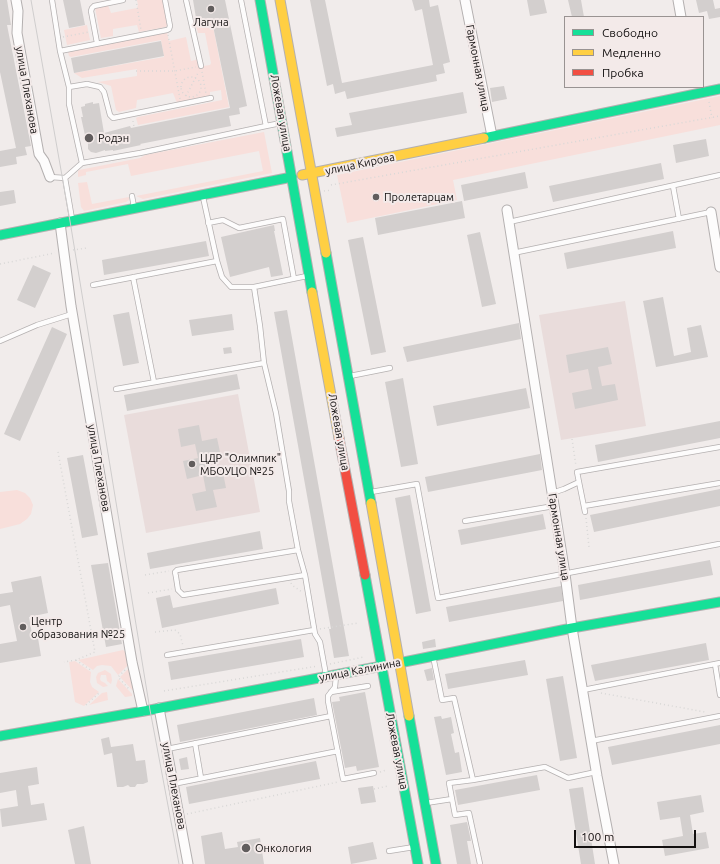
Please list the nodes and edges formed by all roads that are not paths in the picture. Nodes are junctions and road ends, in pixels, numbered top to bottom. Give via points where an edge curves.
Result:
1 (16, 0) edge
2 (52, 0) edge
3 (123, 0) edge
4 (165, 0) edge
5 (186, 0) edge
6 (241, 0) edge
7 (260, 0) edge
8 (280, 0) edge
9 (464, 0) edge
10 (678, 0) edge
11 (681, 16) edge
12 (97, 43) junction
13 (60, 51) junction
14 (201, 66) road end
15 (69, 87) junction
16 (720, 89) edge
17 (694, 91) edge
18 (209, 99) road end
19 (282, 123) junction
20 (266, 126) junction
21 (492, 136) junction
22 (82, 164) junction
23 (311, 174) junction
24 (720, 175) edge
25 (50, 177) joint
26 (292, 177) junction
27 (65, 178) junction
28 (673, 186) junction
29 (203, 195) junction
30 (132, 196) dead end
31 (135, 208) junction
32 (507, 210) dead end
33 (711, 212) joint
34 (680, 219) junction
35 (72, 221) junction
36 (509, 222) junction
37 (208, 223) junction
38 (60, 224) junction
39 (0, 235) edge
40 (513, 253) junction
41 (217, 261) junction
42 (720, 267) edge
43 (309, 275) junction
44 (133, 277) junction
45 (294, 278) junction
46 (93, 285) dead end
47 (254, 287) junction
48 (72, 314) junction
49 (0, 341) edge
50 (264, 363) junction
51 (390, 368) dead end
52 (348, 376) junction
53 (154, 382) junction
54 (116, 389) dead end
55 (720, 447) edge
56 (579, 482) junction
57 (720, 483) edge
58 (369, 493) junction
59 (552, 493) junction
60 (554, 506) junction
61 (465, 521) dead end
62 (719, 544) dead end
63 (298, 550) junction
64 (565, 574) junction
65 (305, 575) junction
66 (720, 602) edge
67 (572, 628) junction
68 (314, 630) junction
69 (167, 655) dead end
70 (433, 656) junction
71 (399, 662) junction
72 (718, 663) edge
73 (382, 666) junction
74 (336, 676) junction
75 (326, 677) junction
76 (368, 686) dead end
77 (583, 690) junction
78 (331, 692) junction
79 (720, 695) edge
80 (159, 708) junction
81 (143, 711) junction
82 (331, 716) junction
83 (720, 716) edge
84 (0, 736) edge
85 (591, 742) junction
86 (195, 744) junction
87 (167, 749) junction
88 (338, 751) junction
89 (596, 772) junction
90 (374, 773) dead end
91 (201, 778) junction
92 (473, 780) junction
93 (173, 784) junction
94 (452, 799) junction
95 (425, 803) junction
96 (415, 846) junction
97 (389, 851) dead end
98 (188, 864) edge
99 (418, 864) edge
100 (436, 864) edge
101 (480, 864) edge
102 (614, 864) edge

1 - 25 street, улица Плеханова via 17,33 39,154
2 - 13 lane
3 - 12 lane via 92,8
4 - 12 lane via 169,29
5 - 14 lane
6 - 20 lane
7 - 19 main road, Ложевая улица
8 - 23 main road, Ложевая улица
9 - 21 street, Гармонная улица
10 - 11 street
12 - 13 lane
13 - 15 lane
15 - 18 lane via 87,84 100,87 104,92 110,115 114,118
15 - 22 lane via 69,104
16 - 17 main road, улица Кирова
17 - 21 main road, улица Кирова
19 - 20 lane
19 - 26 main road, Ложевая улица
20 - 22 lane
21 - 23 main road, улица Кирова
22 - 27 lane
23 - 26 main road, улица Кирова
23 - 52 main road, Ложевая улица
24 - 28 lane
25 - 27 lane
26 - 29 main road, улица Кирова
26 - 43 main road, Ложевая улица
27 - 35 lane
28 - 34 lane
28 - 36 lane
29 - 31 main road, улица Кирова
29 - 37 lane
30 - 31 lane
31 - 35 main road, улица Кирова
32 - 36 street, Гармонная улица
33 - 34 lane
33 - 42 street
34 - 40 lane
35 - 38 main road, улица Кирова
36 - 40 street, Гармонная улица
37 - 41 lane
37 - 45 lane via 223,220 239,228 283,219
38 - 39 main road, улица Кирова
38 - 48 street, улица Плеханова
40 - 59 street, Гармонная улица
41 - 44 lane
41 - 47 lane via 222,277 231,287
43 - 45 lane
43 - 73 main road, Ложевая улица
44 - 46 lane
44 - 53 lane
45 - 47 lane
47 - 50 lane
48 - 49 lane
48 - 81 street, улица Плеханова via 132,662
50 - 53 lane
50 - 63 lane via 276,413
51 - 52 lane
52 - 58 main road, Ложевая улица
53 - 54 lane
55 - 56 lane via 578,472
56 - 57 lane via 584,509
56 - 59 lane
58 - 64 lane via 417,484 438,598
58 - 71 main road, Ложевая улица
59 - 60 street, Гармонная улица
60 - 61 lane
60 - 64 street, Гармонная улица
62 - 64 lane
63 - 65 lane
63 - 65 lane via 177,570 175,572 178,588 183,595
64 - 67 street, Гармонная улица
65 - 68 lane
66 - 67 main road, улица Калинина
67 - 70 main road, улица Калинина
67 - 77 street, Гармонная улица
68 - 69 lane
68 - 75 lane via 320,642
70 - 71 main road, улица Калинина
70 - 92 lane via 442,700 454,698
71 - 73 main road, улица Калинина
71 - 95 main road, Ложевая улица
72 - 77 lane
72 - 79 lane
73 - 74 main road, улица Калинина
73 - 96 main road, Ложевая улица
74 - 75 main road, улица Калинина
74 - 78 lane via 335,687
75 - 80 main road, улица Калинина
76 - 78 lane
77 - 85 street, Гармонная улица
78 - 82 lane via 328,701
80 - 81 main road, улица Калинина
80 - 87 street, улица Плеханова
81 - 84 main road, улица Калинина
82 - 86 lane
82 - 88 lane
83 - 85 lane
85 - 89 street, Гармонная улица
86 - 87 lane
86 - 91 lane
87 - 93 street, улица Плеханова
88 - 90 lane via 343,779
88 - 91 lane
89 - 92 lane via 568,778 545,767
89 - 102 street, Гармонная улица
91 - 93 lane
92 - 94 lane via 449,783
93 - 98 street, улица Плеханова
94 - 95 lane
94 - 101 lane via 455,815 469,813
95 - 100 main road, Ложевая улица
96 - 97 lane
96 - 99 main road, Ложевая улица

